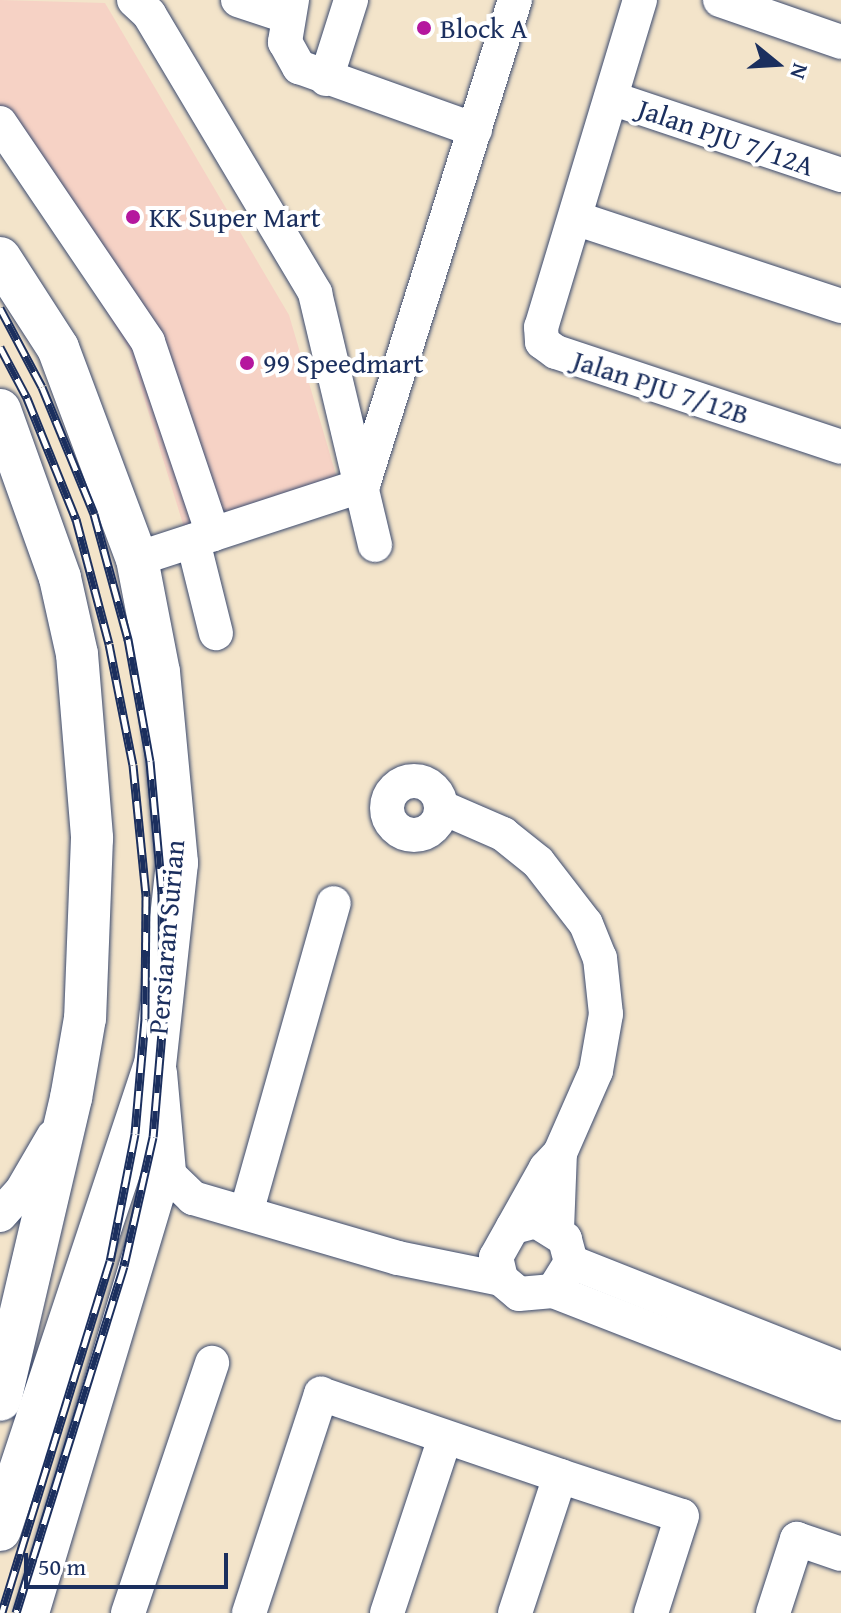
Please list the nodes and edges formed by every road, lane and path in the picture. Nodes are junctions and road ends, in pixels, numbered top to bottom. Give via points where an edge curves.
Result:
1 (134, 0) edge
2 (238, 0) edge
3 (351, 0) edge
4 (515, 0) edge
5 (640, 0) edge
6 (720, 0) edge
7 (289, 8) edge
8 (841, 42) edge
9 (326, 79) junction
10 (611, 98) junction
11 (0, 123) edge
12 (475, 130) junction
13 (841, 175) edge
14 (575, 218) junction
15 (0, 258) edge
16 (841, 306) edge
17 (0, 410) edge
18 (841, 447) edge
19 (363, 485) junction
20 (203, 537) junction
21 (375, 545) dead end
22 (137, 559) junction
23 (216, 633) dead end
24 (441, 807) dead end
25 (334, 903) dead end
26 (155, 1064) junction
27 (71, 1098) junction
28 (560, 1153) junction
29 (179, 1184) junction
30 (246, 1213) junction
31 (0, 1215) edge
32 (513, 1227) junction
33 (557, 1230) junction
34 (571, 1262) junction
35 (499, 1268) junction
36 (553, 1291) junction
37 (212, 1363) dead end
38 (841, 1369) edge
39 (0, 1400) edge
40 (841, 1403) edge
41 (445, 1438) junction
42 (560, 1476) junction
43 (0, 1530) edge
44 (841, 1554) edge
45 (32, 1613) edge
46 (128, 1613) edge
47 (249, 1613) edge
48 (387, 1613) edge
49 (515, 1613) edge
50 (651, 1613) edge
51 (773, 1613) edge

1 - 19 street via 149,14 315,293
2 - 7 street
3 - 9 street
4 - 12 street
5 - 10 street, Jalan PJU 7/12B
6 - 8 street
7 - 9 street via 290,56 299,67
9 - 12 street
10 - 13 street, Jalan PJU 7/12A
10 - 14 street, Jalan PJU 7/12B
11 - 20 street via 148,342
12 - 19 street
14 - 16 street
14 - 18 street, Jalan PJU 7/12B via 541,327 542,342 556,352
15 - 22 main road, Persiaran Surian via 58,348
17 - 27 main road via 60,578 77,654 87,742 91,930 85,1018
19 - 20 street
19 - 21 street
20 - 22 street
20 - 23 street
22 - 26 main road, Persiaran Surian via 159,672 177,863
24 - 28 street via 503,834 538,862 586,924 600,958 606,1014 596,1071
25 - 30 street
26 - 29 main road
26 - 43 main road, Persiaran Surian
27 - 31 street via 33,1174
27 - 39 main road
28 - 32 street
28 - 33 street
29 - 30 street
29 - 45 street via 155,1215
30 - 35 street via 398,1258
32 - 33 street via 536,1221
32 - 35 street
33 - 34 street
34 - 36 street
34 - 38 street
35 - 36 street via 530,1297
36 - 40 street
37 - 46 street
41 - 42 street
41 - 47 street via 321,1394
41 - 48 street
42 - 49 street
42 - 50 street via 682,1516
44 - 51 street via 797,1539

